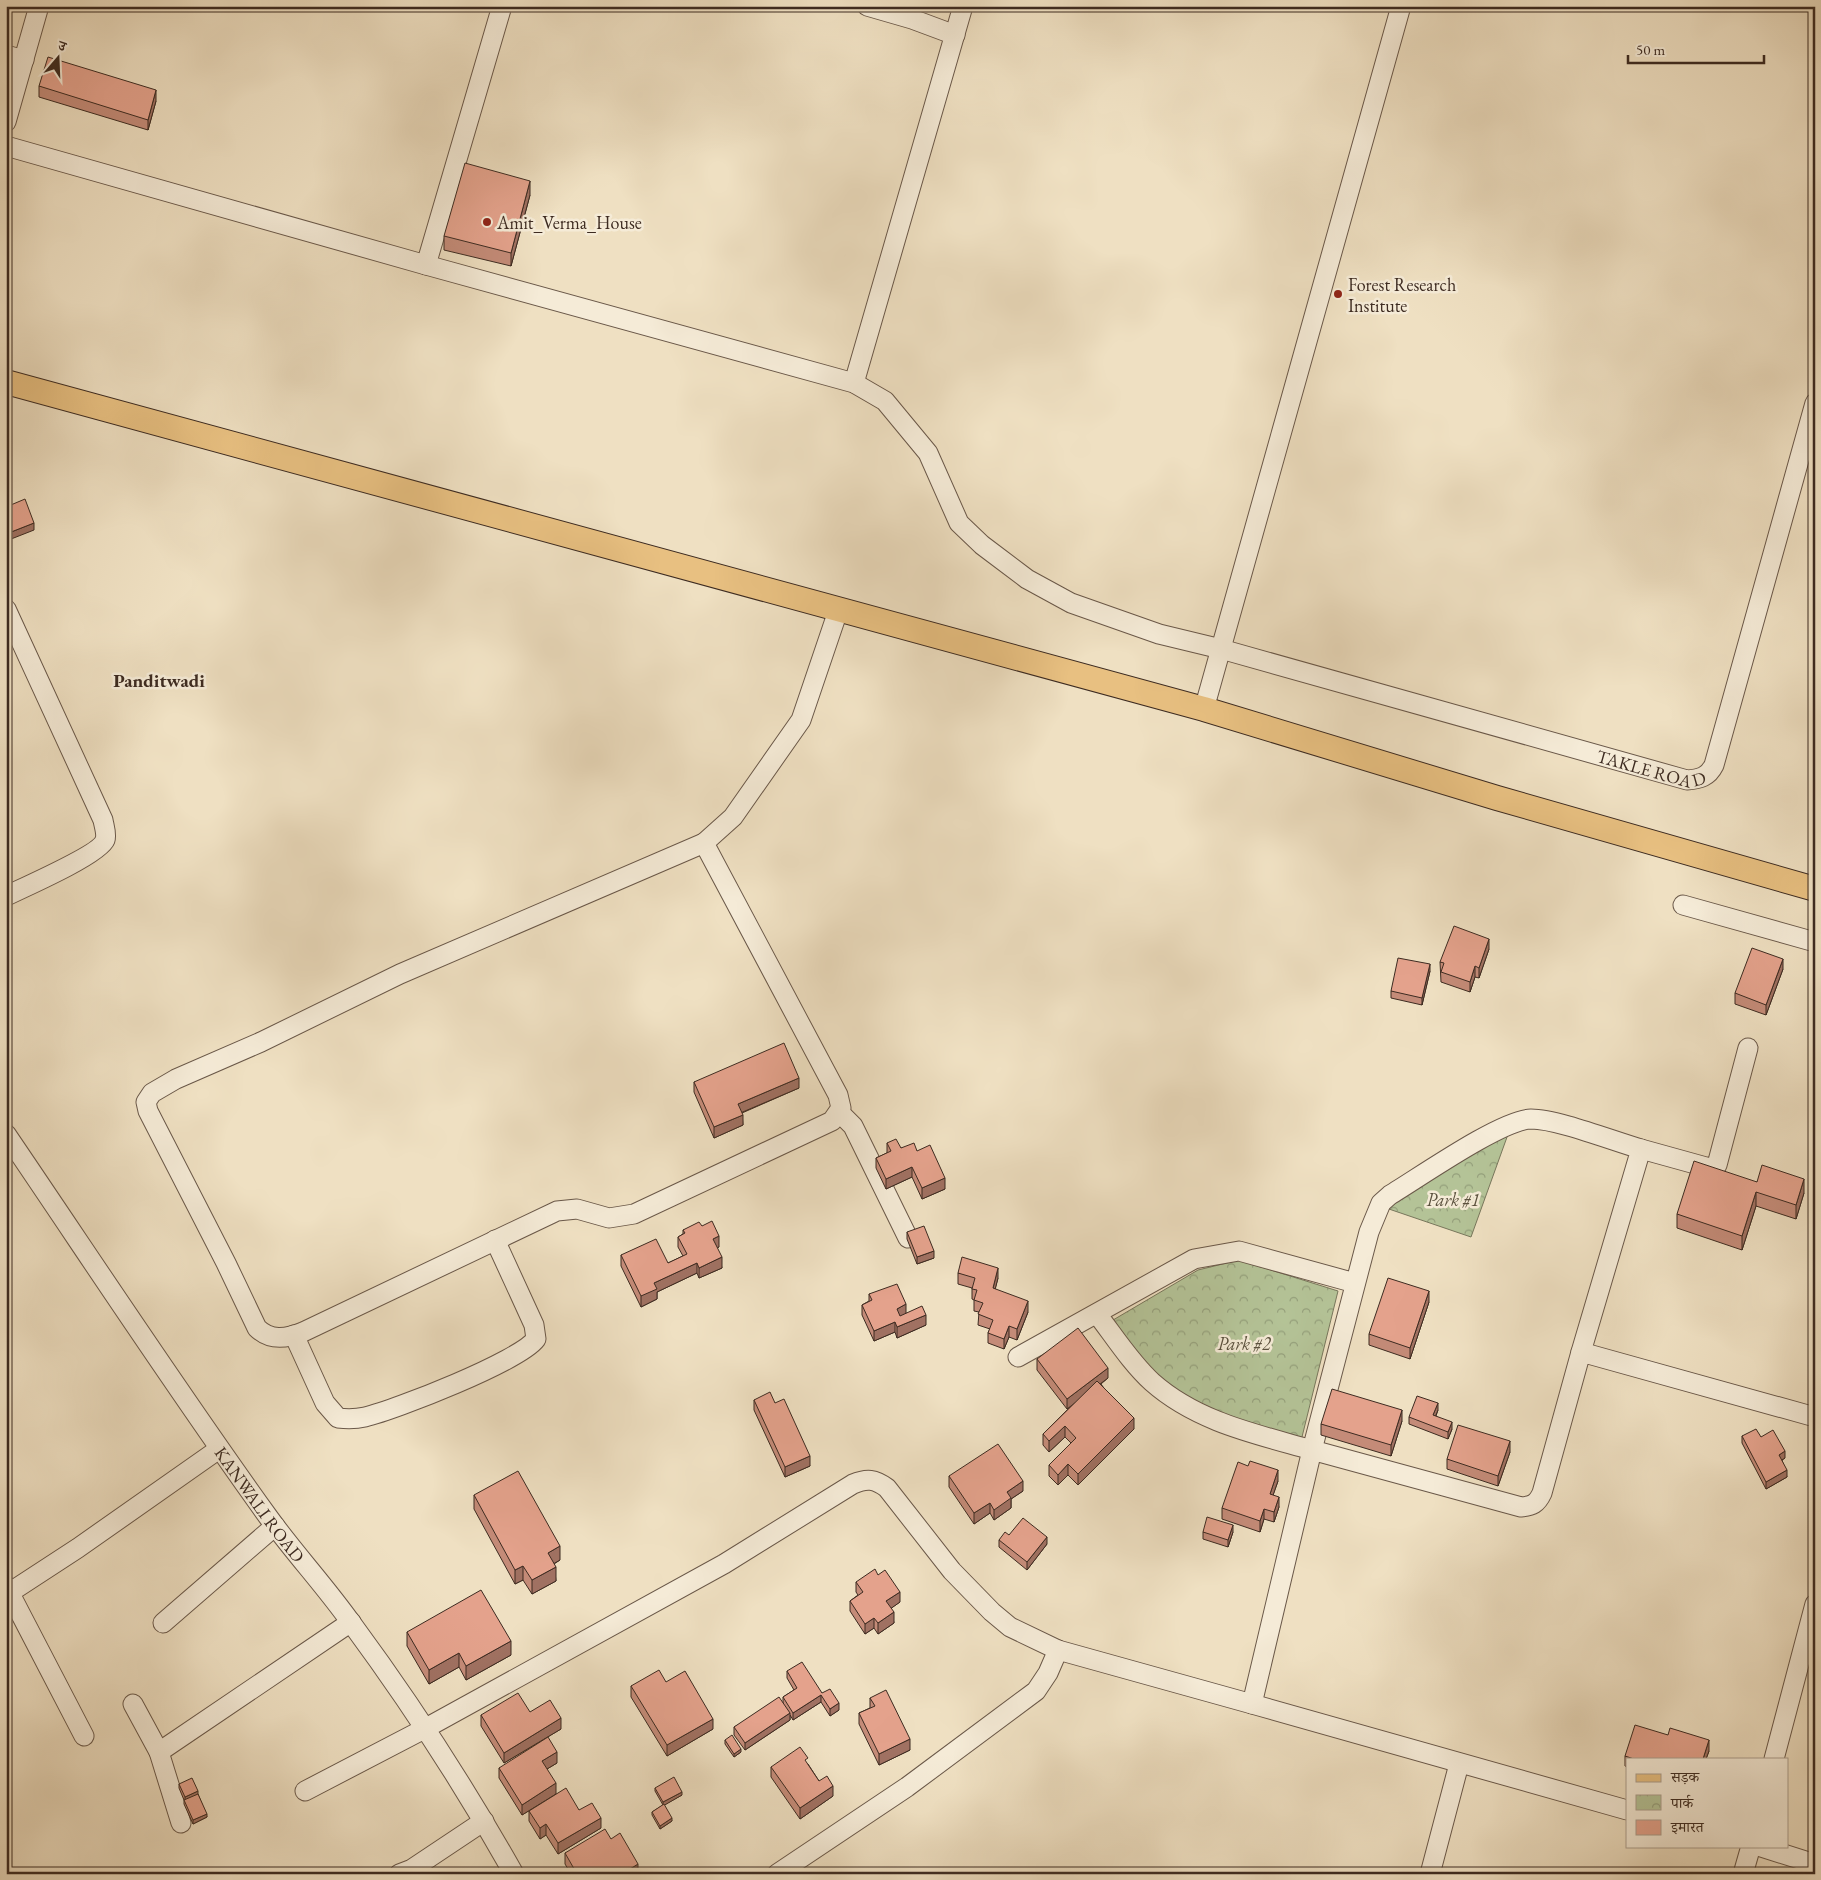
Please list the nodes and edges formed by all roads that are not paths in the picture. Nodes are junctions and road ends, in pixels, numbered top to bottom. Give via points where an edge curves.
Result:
1 (39, 6) edge
2 (502, 6) edge
3 (867, 6) edge
4 (963, 6) edge
5 (1401, 6) edge
6 (955, 35) junction
7 (15, 58) edge
8 (6, 122) edge
9 (6, 146) edge
10 (426, 265) junction
11 (6, 382) edge
12 (854, 383) junction
13 (1815, 403) edge
14 (840, 608) junction
15 (8, 616) edge
16 (1220, 649) junction
17 (1204, 709) junction
18 (704, 843) junction
19 (1815, 889) edge
20 (6, 896) edge
21 (1683, 905) dead end
22 (1815, 942) edge
23 (1748, 1048) dead end
24 (839, 1112) junction
25 (6, 1134) edge
26 (1641, 1149) junction
27 (908, 1238) edge
28 (495, 1240) junction
29 (1355, 1283) junction
30 (1097, 1314) junction
31 (294, 1335) junction
32 (1581, 1352) junction
33 (1018, 1357) dead end
34 (1815, 1416) edge
35 (219, 1449) junction
36 (1312, 1450) junction
37 (275, 1526) junction
38 (8, 1591) edge
39 (1815, 1604) edge
40 (351, 1622) junction
41 (163, 1623) dead end
42 (1058, 1650) junction
43 (133, 1704) dead end
44 (1252, 1704) junction
45 (426, 1728) junction
46 (84, 1736) dead end
47 (159, 1752) junction
48 (1774, 1758) edge
49 (1459, 1764) junction
50 (305, 1791) dead end
51 (1626, 1810) edge
52 (484, 1821) junction
53 (181, 1823) dead end
54 (1751, 1848) edge
55 (1764, 1848) edge
56 (1815, 1864) edge
57 (399, 1874) edge
58 (514, 1874) edge
59 (777, 1874) edge
60 (1430, 1874) edge
61 (1743, 1874) edge

1 - 7 street
2 - 10 street
3 - 6 street
4 - 6 street
5 - 16 street
6 - 12 street
7 - 8 street
9 - 10 street
10 - 12 street
11 - 14 main road
12 - 16 street via 885,401 928,453 959,523 982,546 1027,579 1071,603 1159,634
13 - 16 street, TAKLE ROAD via 1714,765 1709,774 1698,780 1688,780
14 - 17 main road
14 - 18 street via 801,720 733,817
15 - 20 street via 103,820 105,840 68,866
16 - 17 street
17 - 19 main road via 1497,798
18 - 24 street via 838,1095 841,1102
18 - 31 street via 400,974 261,1042 176,1078 152,1093 146,1102 148,1111 257,1328 264,1335 276,1338
21 - 22 street
23 - 26 street via 1717,1165 1706,1168
24 - 27 street via 853,1126
24 - 28 street via 832,1121 634,1214 610,1218 578,1209 557,1211
25 - 35 street, KANWALI ROAD
26 - 29 street via 1548,1121 1530,1119 1515,1122 1390,1194 1375,1215
26 - 32 street
28 - 31 street
28 - 31 street via 534,1325 536,1339 513,1356 438,1392 367,1417 338,1418 325,1403
29 - 30 street via 1240,1251 1194,1259
29 - 36 street
30 - 33 street
30 - 36 street via 1151,1381 1184,1406 1242,1430
32 - 34 street
32 - 36 street via 1542,1493 1530,1506 1521,1507
35 - 37 street, KANWALI ROAD
35 - 38 street
36 - 44 street
37 - 40 street, KANWALI ROAD
37 - 41 street
38 - 46 street
39 - 48 street
40 - 45 street, KANWALI ROAD
40 - 47 street
42 - 44 street
42 - 45 street via 1010,1627 992,1612 952,1571 887,1488 877,1481 865,1479 724,1564
42 - 59 street via 1036,1691 907,1787
43 - 47 street
44 - 49 street
45 - 50 street
45 - 52 street, KANWALI ROAD
47 - 53 street
49 - 51 street
49 - 60 street
52 - 57 street via 412,1869
52 - 58 street, KANWALI ROAD
54 - 61 street
55 - 56 street

